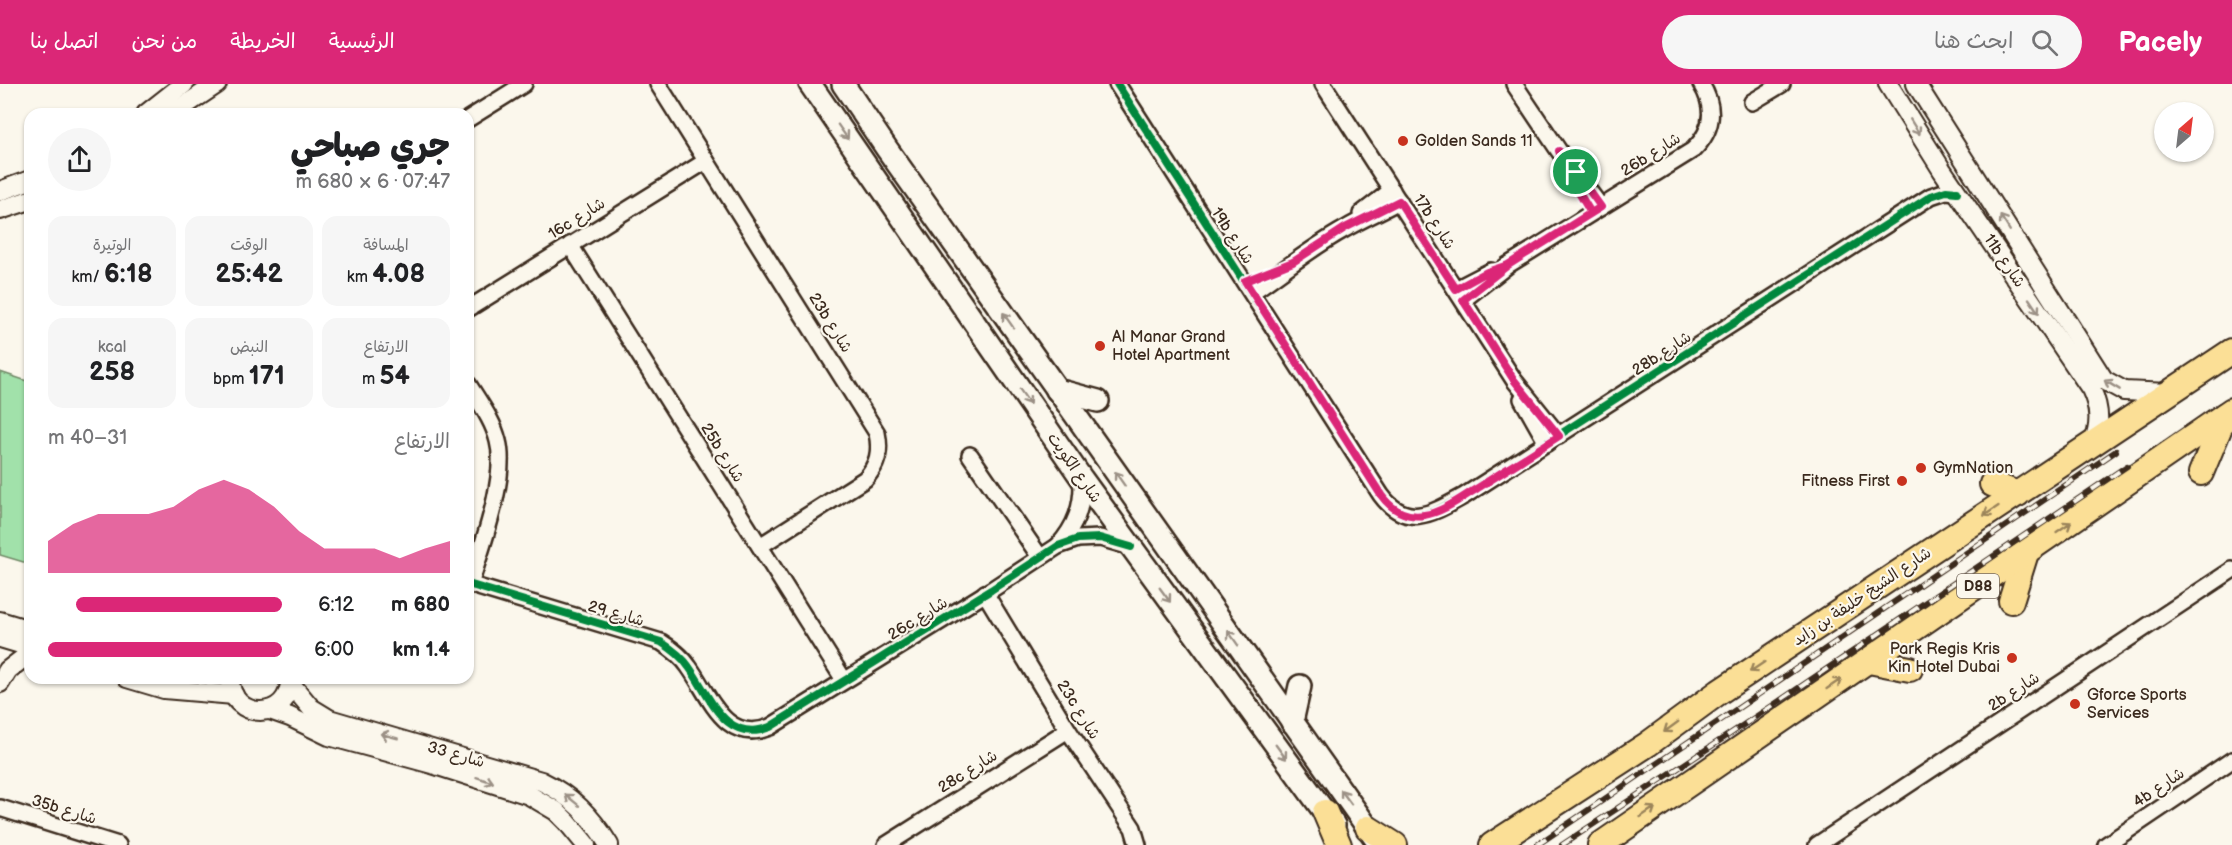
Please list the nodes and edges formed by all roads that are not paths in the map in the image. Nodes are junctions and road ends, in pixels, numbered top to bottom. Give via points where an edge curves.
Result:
1 (184, 84) edge
2 (217, 84) edge
3 (524, 84) edge
4 (658, 84) edge
5 (810, 84) edge
6 (843, 84) edge
7 (1117, 84) edge
8 (1323, 84) edge
9 (1514, 84) edge
10 (1782, 84) edge
11 (1888, 84) edge
12 (1916, 84) edge
13 (1702, 86) edge
14 (1752, 102) dead end
15 (154, 108) edge
16 (181, 108) edge
17 (474, 115) edge
18 (706, 161) junction
19 (1942, 170) junction
20 (24, 182) edge
21 (0, 191) edge
22 (1957, 192) junction
23 (1396, 196) junction
24 (1931, 196) junction
25 (24, 202) edge
26 (0, 210) edge
27 (1596, 210) junction
28 (570, 245) junction
29 (1249, 287) junction
30 (1460, 295) junction
31 (474, 305) edge
32 (2232, 334) edge
33 (2232, 351) edge
34 (2209, 366) junction
35 (1057, 390) junction
36 (2169, 393) junction
37 (474, 394) edge
38 (1098, 401) dead end
39 (2229, 412) edge
40 (1553, 440) junction
41 (2093, 444) junction
42 (970, 455) dead end
43 (2201, 473) dead end
44 (1082, 479) junction
45 (1992, 484) dead end
46 (2018, 494) junction
47 (1381, 495) joint
48 (760, 546) junction
49 (1058, 546) junction
50 (1131, 547) junction
51 (2026, 553) junction
52 (1041, 557) junction
53 (474, 568) edge
54 (2232, 570) edge
55 (474, 586) edge
56 (985, 593) junction
57 (2011, 601) dead end
58 (0, 621) edge
59 (24, 628) edge
60 (0, 638) edge
61 (24, 644) edge
62 (24, 658) edge
63 (1869, 661) junction
64 (1910, 669) dead end
65 (844, 680) junction
66 (0, 683) edge
67 (147, 684) edge
68 (290, 684) edge
69 (293, 684) edge
70 (1300, 686) dead end
71 (232, 687) edge
72 (270, 710) junction
73 (723, 719) joint
74 (1292, 722) junction
75 (1068, 730) junction
76 (2232, 760) edge
77 (0, 808) edge
78 (1325, 812) junction
79 (1374, 837) edge
80 (1500, 839) edge
81 (115, 845) edge
82 (586, 845) edge
83 (609, 845) edge
84 (886, 845) edge
85 (1138, 845) edge
86 (1339, 845) edge
87 (1348, 845) edge
88 (1395, 845) edge
89 (1477, 845) edge
90 (1600, 845) edge
91 (1817, 845) edge
92 (2106, 845) edge

1 - 15 street
2 - 16 street
3 - 17 street
4 - 18 street, 23b شارع
5 -> 44 main road, شارع الكويت
35 -> 6 main road, شارع الكويت
7 - 29 street, 19b شارع
8 - 23 street, 17b شارع
9 - 27 street via 1559,151 1569,176
10 - 14 street
11 -> 19 street, 11b شارع
36 -> 12 street, 11b شارع via 2124,391 2104,380
13 - 27 street, 26b شارع via 1711,121 1701,142
18 - 28 street, 16c شارع
18 - 48 street, 23b شارع via 873,424 879,442 876,462 866,479
19 - 22 street, 11b شارع
19 - 24 street
20 - 21 street
22 - 24 street, 28b شارع
22 -> 41 street, 11b شارع via 2091,389 2099,416
23 - 29 street via 1371,205 1280,273
23 - 30 street, 17b شارع
24 - 40 street, 28b شارع
25 - 26 street
27 - 30 street, 26b شارع via 1508,265 1487,272
28 - 31 street, 16c شارع
28 - 48 street, 25b شارع
29 - 47 street, 19b شارع
30 - 40 street, 17b شارع via 1514,380 1525,405
32 - 34 main road via 2215,352
33 - 34 main road, شارع الشيخ خليفة بن زايد
34 - 36 main road, شارع الشيخ خليفة بن زايد
35 - 38 main road
74 -> 35 main road, شارع الكويت
36 - 41 main road, شارع الشيخ خليفة بن زايد
37 - 53 street via 496,433 501,466
39 - 43 main road
51 -> 39 main road, D88
40 - 47 street, 28b شارع via 1433,513 1407,515 1392,508
41 - 46 main road, شارع الشيخ خليفة بن زايد
42 - 52 street
44 - 49 street, 26c شارع via 1078,515
44 - 50 main road, شارع الكويت
45 - 46 main road
46 -> 80 main road, شارع الشيخ خليفة بن زايد
48 - 65 street, 25b شارع
49 - 50 street, 26c شارع via 1078,539 1100,538
49 - 52 street, 26c شارع
50 -> 78 main road, شارع الكويت
51 - 57 main road
51 - 63 main road, D88
52 - 56 street, 26c شارع
54 - 91 street, 2b شارع
55 - 73 street, شارع 29 via 661,642 689,667
56 - 65 street, 26c شارع
56 - 75 street, 23c شارع
58 - 59 street
60 - 61 street
62 - 66 street via 8,670
63 - 64 main road
90 -> 63 main road, D88
65 - 73 street, 26c شارع via 762,730 745,731
67 - 71 street via 164,689
68 - 72 street via 286,697
83 -> 69 street, شارع 33 via 582,808 541,781 329,719 311,708
70 - 74 main road
71 - 72 street, شارع 33 via 238,701 249,709
72 -> 82 street, شارع 33 via 329,736 529,795 556,812
79 -> 74 main road, شارع الكويت
75 - 84 street, 28c شارع
75 - 85 street, 23c شارع via 1133,828
76 - 92 street, 4b شارع
77 - 81 street, 35b شارع
78 - 86 main road
78 - 87 main road, شارع الكويت
79 - 88 main road
80 - 89 main road, شارع الشيخ خليفة بن زايد

